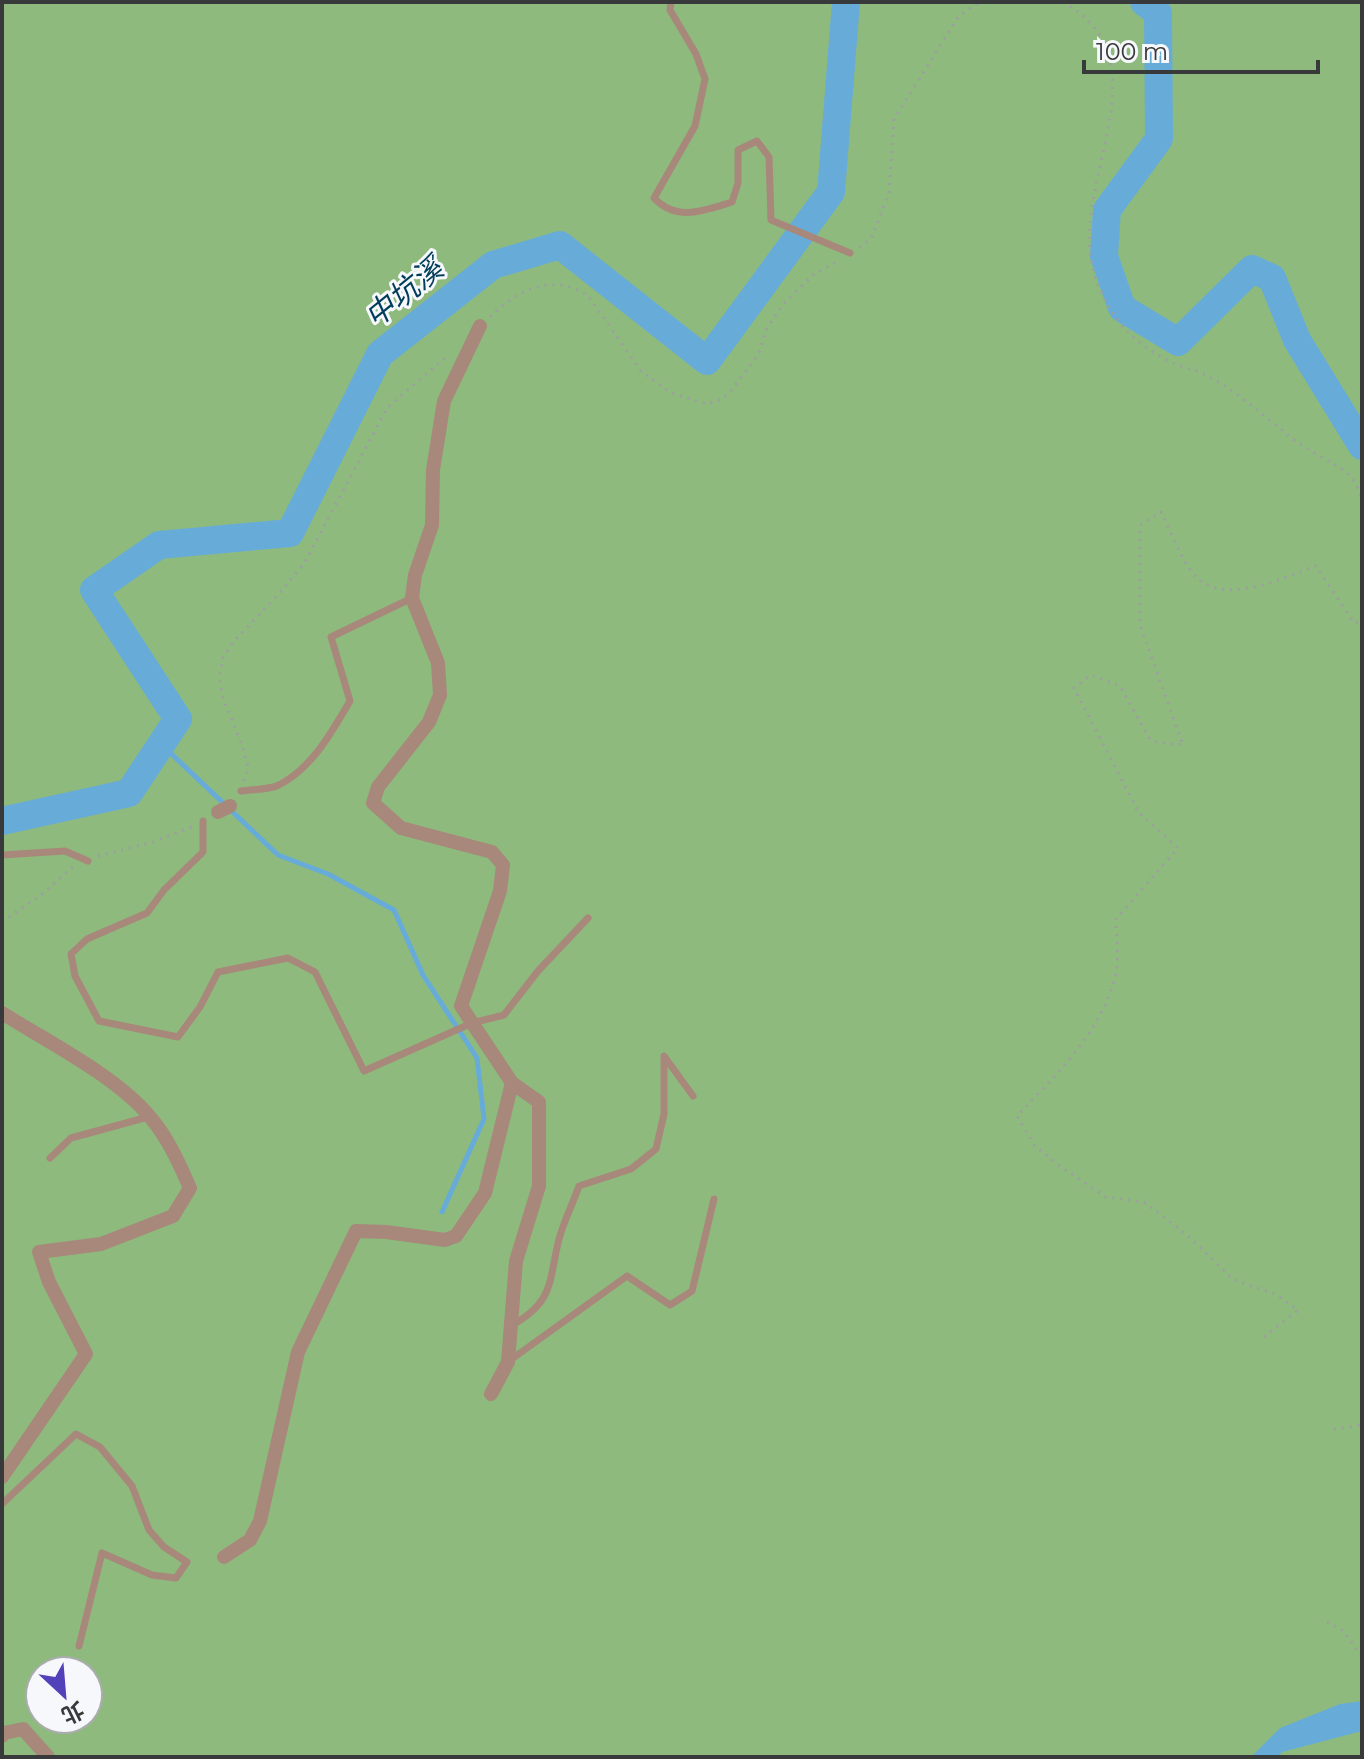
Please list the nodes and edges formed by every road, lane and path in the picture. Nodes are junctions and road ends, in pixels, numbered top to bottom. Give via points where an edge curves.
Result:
1 (671, 2) edge
2 (979, 2) edge
3 (1063, 2) edge
4 (849, 253) junction
5 (480, 326) joint
6 (458, 347) dead end
7 (1362, 498) edge
8 (412, 598) junction
9 (1362, 621) edge
10 (241, 791) joint
11 (203, 821) joint
12 (2, 855) edge
13 (88, 861) junction
14 (588, 918) dead end
15 (2, 922) edge
16 (2, 1013) edge
17 (470, 1024) junction
18 (512, 1083) junction
19 (693, 1096) dead end
20 (150, 1116) junction
21 (50, 1158) dead end
22 (714, 1199) dead end
23 (511, 1326) junction
24 (1264, 1337) dead end
25 (508, 1362) junction
26 (491, 1394) dead end
27 (1362, 1425) edge
28 (1334, 1429) dead end
29 (2, 1477) edge
30 (2, 1504) edge
31 (224, 1557) dead end
32 (1327, 1622) dead end
33 (79, 1646) dead end
34 (1362, 1658) edge
35 (2, 1736) edge
36 (48, 1757) edge

1 - 4 lane via 670,10 705,79 695,126 654,198 666,209 696,213 732,202 738,150 757,141 769,157 771,220
2 - 4 path via 959,16 894,119 889,193 882,215 871,239
3 - 7 path via 1083,13 1101,34 1111,62 1111,116 1089,233 1097,284 1111,312 1128,335 1148,349 1208,376 1350,474
4 - 5 path via 813,275 782,305 759,354 729,393 707,404 671,393 641,371 578,289 537,285
5 - 8 street via 444,401 433,470 432,525
6 - 10 path via 387,408 305,562 223,658 222,696 248,768
8 - 10 lane via 331,637 350,701 328,740 277,787
8 - 17 street via 438,663 440,695 429,722 378,787 373,803 401,828 492,852 503,865 500,891 461,1006
9 - 24 path via 1354,623 1316,566 1254,588 1209,586 1190,571 1161,512 1140,525 1140,625 1183,745 1151,741 1120,686 1091,675 1074,688 1139,813 1178,848 1116,919 1115,979 1095,1023 1074,1057 1017,1116 1035,1146 1061,1167 1106,1197 1144,1202 1234,1280 1275,1294 1298,1310
11 - 13 path
11 - 17 lane via 203,852 147,913 87,939 71,954 75,976 99,1021 178,1037 218,972 288,958 315,972 364,1071
12 - 13 lane via 65,851
13 - 15 path via 68,870
14 - 17 lane via 504,1015
16 - 20 street via 114,1084
17 - 18 street
18 - 23 street via 539,1102 539,1186 516,1261
18 - 31 street via 485,1193 456,1236 445,1240 356,1231 298,1352 260,1521 250,1540
19 - 23 lane via 664,1056 664,1114 656,1149 631,1169 579,1186 560,1236 549,1291 531,1314
20 - 21 lane via 71,1138
20 - 29 street via 190,1188 173,1216 101,1244 39,1252 86,1354
22 - 25 lane via 692,1291 670,1305 627,1276
23 - 25 street
25 - 26 street
27 - 28 path
30 - 33 lane via 76,1434 100,1447 132,1486 149,1530 187,1562 176,1578 152,1575 102,1553
32 - 34 path via 1344,1631
35 - 36 street via 23,1729

